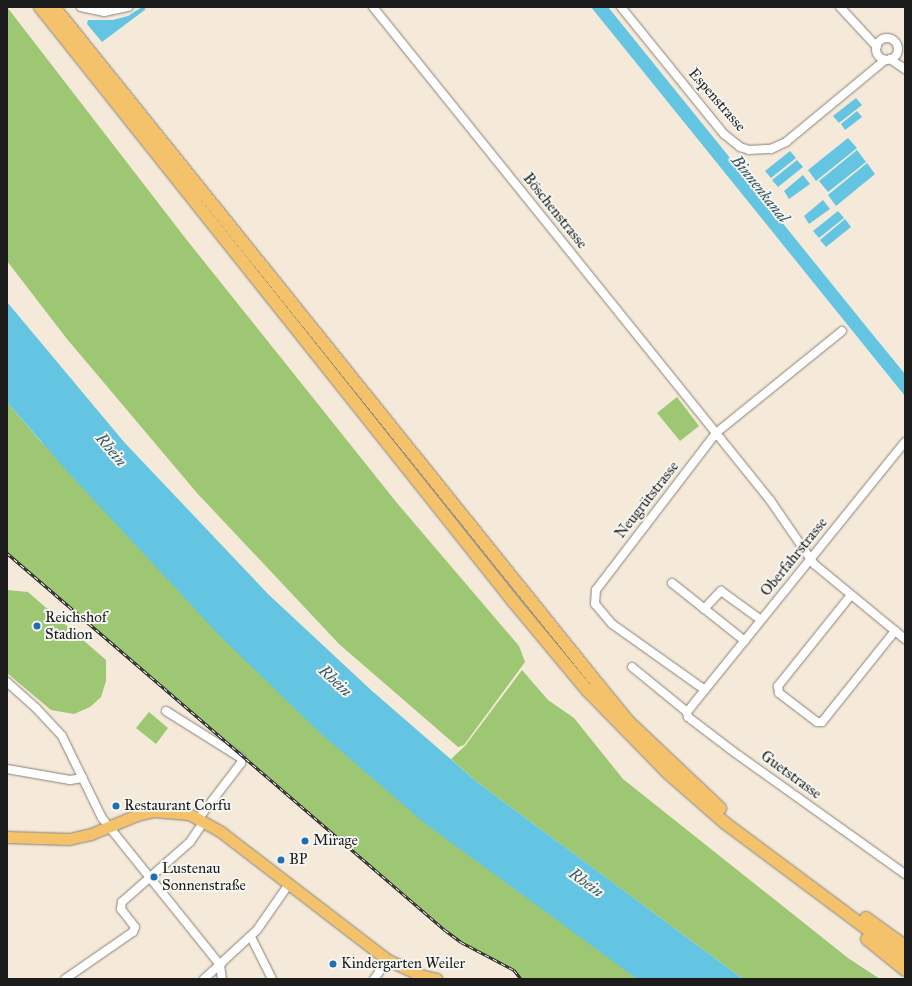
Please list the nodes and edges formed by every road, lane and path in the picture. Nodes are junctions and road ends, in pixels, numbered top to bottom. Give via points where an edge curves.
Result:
1 (40, 7) edge
2 (54, 7) edge
3 (80, 7) edge
4 (128, 7) edge
5 (373, 7) edge
6 (621, 7) edge
7 (840, 7) edge
8 (867, 34) junction
9 (882, 40) junction
10 (877, 50) junction
11 (898, 51) junction
12 (887, 60) junction
13 (905, 67) edge
14 (868, 75) junction
15 (842, 331) dead end
16 (716, 433) junction
17 (905, 442) edge
18 (811, 559) junction
19 (672, 583) dead end
20 (851, 595) junction
21 (704, 609) junction
22 (761, 620) junction
23 (895, 631) junction
24 (905, 639) edge
25 (745, 640) junction
26 (632, 667) dead end
27 (7, 682) edge
28 (705, 690) junction
29 (166, 711) dead end
30 (687, 712) junction
31 (7, 769) edge
32 (83, 778) junction
33 (202, 819) junction
34 (108, 826) junction
35 (7, 837) edge
36 (905, 874) edge
37 (150, 878) junction
38 (289, 884) junction
39 (805, 884) junction
40 (251, 937) junction
41 (893, 937) junction
42 (905, 940) edge
43 (905, 946) edge
44 (905, 957) edge
45 (388, 960) junction
46 (220, 965) junction
47 (905, 970) edge
48 (65, 979) edge
49 (204, 979) edge
50 (222, 979) edge
51 (272, 979) edge
52 (374, 979) edge
53 (437, 979) edge

1 - 39 highway via 512,601 587,690 622,728 685,788 746,840
2 - 41 highway via 628,721 725,813
3 - 4 street via 104,12
5 - 16 street, Böschenstrasse
6 - 14 street, Espenstrasse via 724,134 740,147 749,150 771,149 786,142
7 - 8 street
8 - 9 street
8 - 10 street
9 - 10 street
9 - 11 street via 889,39 895,42
10 - 12 street
10 - 14 street, Espenstrasse
11 - 12 street
11 - 13 street
12 - 13 street
12 - 14 street, Espenstrasse
15 - 16 street, Neugrütstrasse
16 - 18 street, Böschenstrasse via 770,500
16 - 28 street, Neugrütstrasse via 612,568 594,597 595,604 622,633
17 - 18 street, Oberfahrstrasse
18 - 20 street, Böschenstrasse
18 - 22 street, Oberfahrstrasse
19 - 21 street
20 - 23 street, Böschenstrasse
20 - 23 street via 778,686 779,693 816,722 822,722
21 - 22 street via 721,591
21 - 25 street
22 - 25 street, Oberfahrstrasse
23 - 24 street, Böschenstrasse
25 - 28 street, Oberfahrstrasse
26 - 30 street, Guetstrasse
27 - 32 street via 52,723 74,756
28 - 30 street
29 - 33 street via 241,758 241,763
30 - 36 street, Guetstrasse via 688,717 734,752
31 - 32 street via 70,780
32 - 34 street
33 - 34 main road via 175,811 154,811
33 - 37 street via 190,842
33 - 38 main road
34 - 35 main road via 68,839
34 - 37 street
37 - 46 street
37 - 48 street via 120,905 135,927 133,932
38 - 40 street
38 - 45 main road
39 - 44 highway
39 - 47 highway via 809,893
40 - 46 street
40 - 51 street
41 - 42 highway
41 - 43 highway
45 - 52 street
45 - 53 main road via 420,975
46 - 49 street
46 - 50 street

